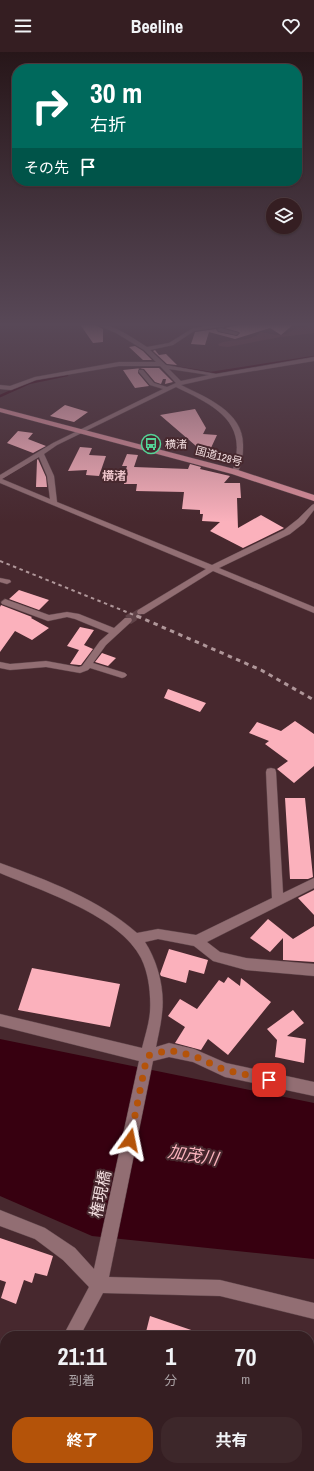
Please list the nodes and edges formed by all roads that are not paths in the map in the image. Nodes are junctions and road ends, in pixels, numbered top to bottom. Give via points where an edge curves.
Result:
1 (168, 389) edge
2 (187, 389) edge
3 (0, 410) edge
4 (82, 430) junction
5 (40, 453) junction
6 (234, 472) junction
7 (0, 478) edge
8 (0, 481) edge
9 (314, 498) edge
10 (54, 502) junction
11 (314, 506) edge
12 (213, 568) junction
13 (6, 602) dead end
14 (314, 610) edge
15 (141, 612) tunnel mouth
16 (128, 620) tunnel mouth
17 (115, 632) junction
18 (88, 664) junction
19 (0, 665) edge
20 (122, 675) dead end
21 (271, 772) dead end
22 (0, 868) edge
23 (314, 882) edge
24 (278, 901) junction
25 (135, 938) junction
26 (197, 942) junction
27 (314, 970) edge
28 (0, 1020) edge
29 (147, 1059) junction
30 (314, 1089) edge
31 (0, 1218) edge
32 (99, 1285) junction
33 (314, 1311) edge
34 (74, 1331) edge

1 - 4 street
2 - 6 street via 230,416 238,429 240,455
3 - 4 highway, 国道128号
4 - 5 street
4 - 6 highway, 国道128号
5 - 7 street
5 - 10 street via 53,483
6 - 9 highway, 国道128号
8 - 10 street
10 - 12 street
11 - 12 street via 301,521 286,532
12 - 14 street
12 - 15 street
13 - 17 street via 48,618 77,616
16 - 17 street
17 - 18 street via 103,643
18 - 19 street via 80,670 46,664 10,667
18 - 20 street
21 - 24 street
22 - 25 street, 権現橋 via 98,910
23 - 24 street
24 - 26 street
25 - 26 street via 158,934
25 - 29 street, 権現橋 via 145,952 156,994 156,1013
26 - 27 street via 217,957 246,964
28 - 29 street
29 - 30 street via 169,1050 194,1056 225,1070
29 - 32 street, 権現橋
31 - 32 street via 40,1233 69,1254
32 - 33 street via 220,1288
32 - 34 street, 権現橋

